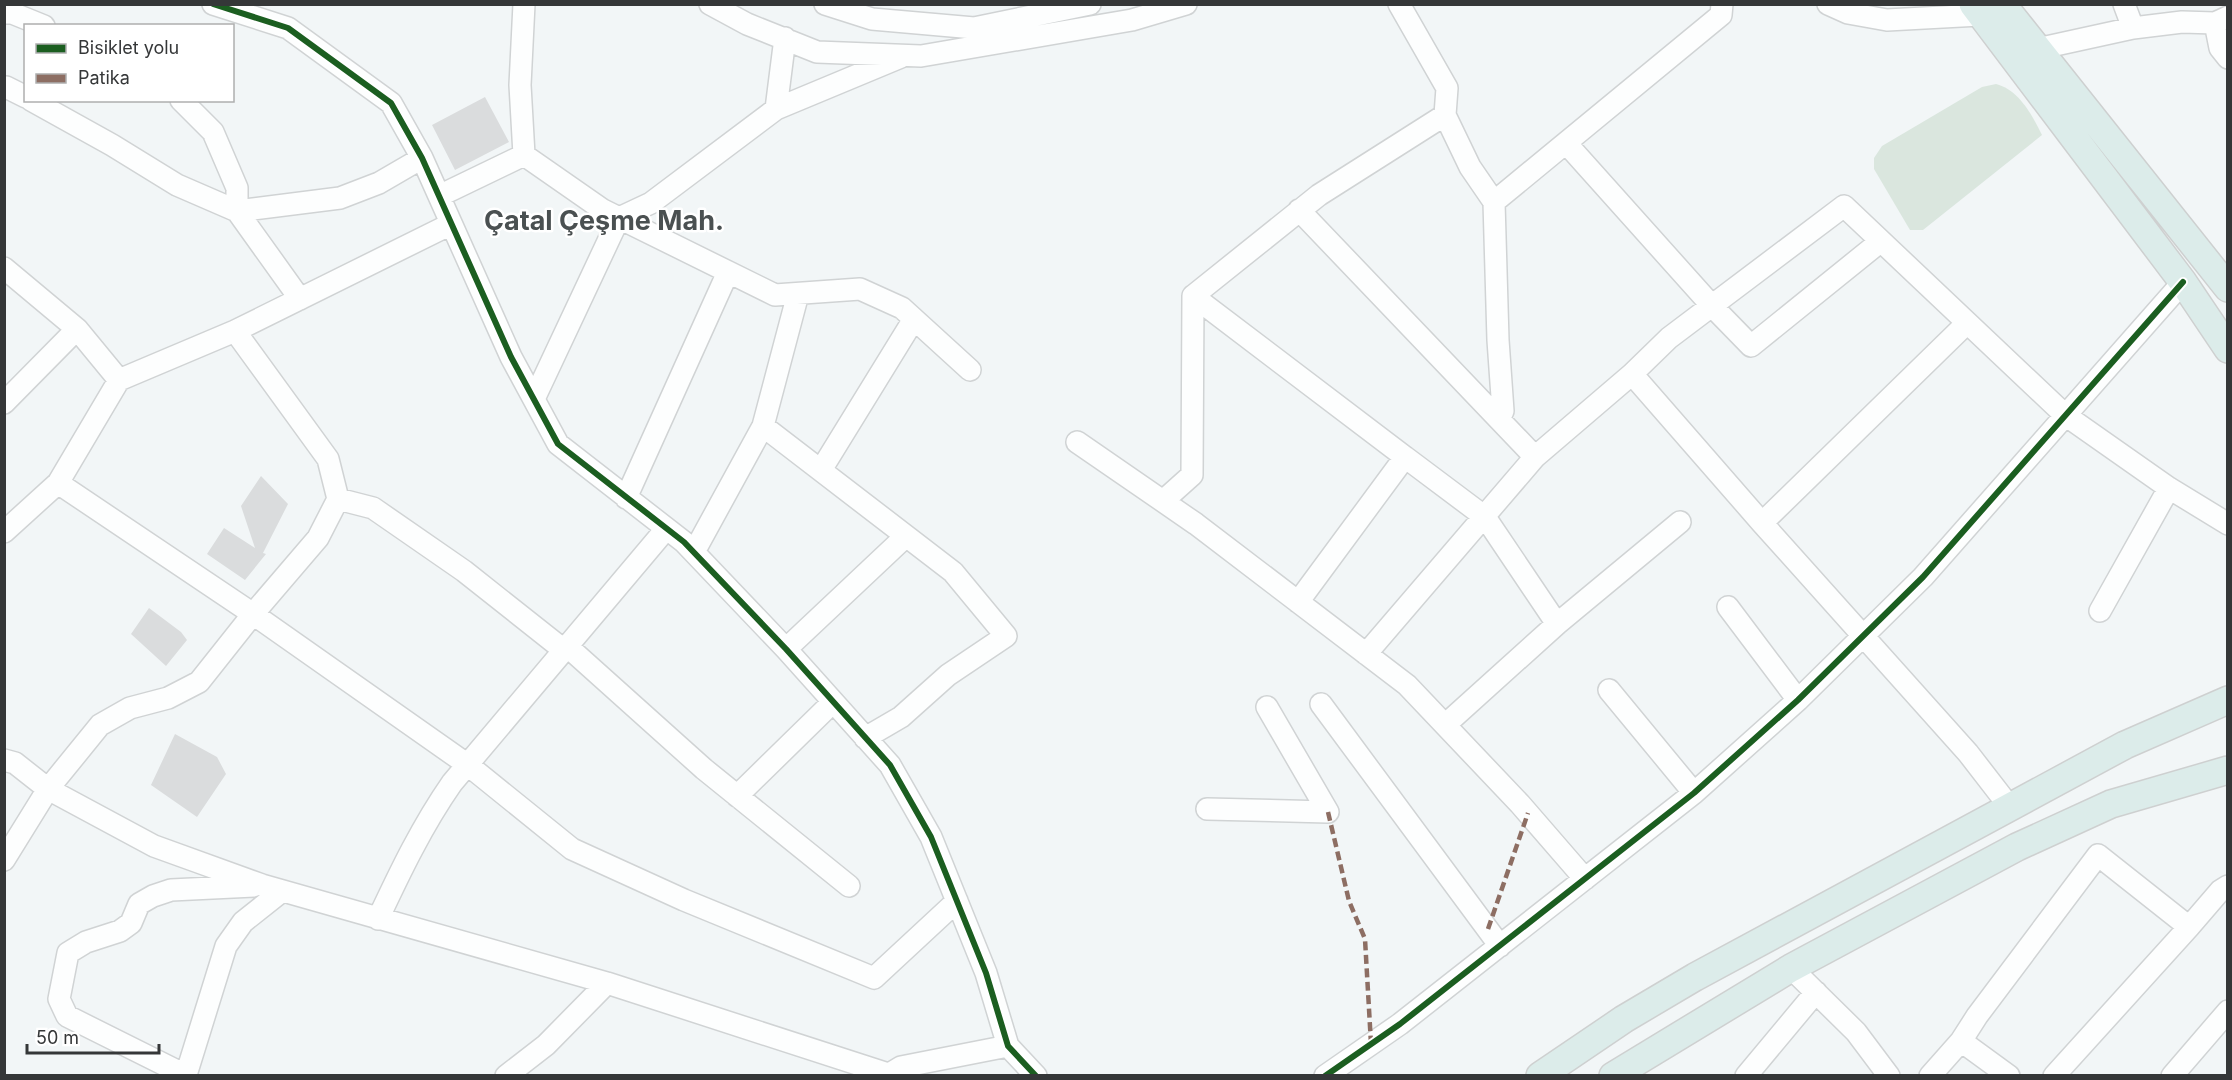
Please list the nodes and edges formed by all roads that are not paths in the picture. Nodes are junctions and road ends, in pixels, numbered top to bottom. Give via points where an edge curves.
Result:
1 (213, 4) edge
2 (524, 4) edge
3 (710, 4) edge
4 (825, 4) edge
5 (1186, 4) edge
6 (1399, 4) edge
7 (1722, 4) edge
8 (1828, 4) edge
9 (2124, 4) edge
10 (1089, 5) edge
11 (1985, 8) edge
12 (4, 13) edge
13 (917, 14) edge
14 (2221, 20) edge
15 (39, 24) edge
16 (2133, 28) junction
17 (785, 38) junction
18 (2037, 49) junction
19 (901, 57) junction
20 (2228, 58) edge
21 (5, 87) edge
22 (24, 97) edge
23 (35, 102) edge
24 (183, 102) edge
25 (776, 109) junction
26 (1444, 115) junction
27 (1566, 143) junction
28 (524, 155) junction
29 (422, 158) junction
30 (439, 196) junction
31 (1494, 202) junction
32 (237, 210) junction
33 (1299, 210) junction
34 (619, 218) junction
35 (451, 224) junction
36 (1881, 241) junction
37 (5, 269) edge
38 (729, 272) junction
39 (2183, 282) junction
40 (2228, 288) edge
41 (798, 294) junction
42 (1193, 296) junction
43 (300, 299) junction
44 (1712, 306) junction
45 (914, 318) junction
46 (1967, 323) junction
47 (77, 329) junction
48 (235, 331) junction
49 (2228, 349) edge
50 (970, 370) dead end
51 (1632, 374) junction
52 (119, 380) junction
53 (534, 399) junction
54 (4, 403) edge
55 (2064, 415) junction
56 (1499, 419) junction
57 (763, 426) junction
58 (1077, 442) dead end
59 (1405, 457) junction
60 (1535, 457) junction
61 (821, 470) junction
62 (58, 483) junction
63 (2169, 488) junction
64 (626, 498) junction
65 (338, 499) junction
66 (1163, 501) junction
67 (1485, 517) junction
68 (1680, 522) dead end
69 (1762, 523) junction
70 (2228, 524) edge
71 (666, 529) junction
72 (4, 532) edge
73 (906, 536) junction
74 (694, 552) junction
75 (1298, 602) junction
76 (1728, 607) dead end
77 (2100, 611) dead end
78 (253, 614) junction
79 (1557, 624) junction
80 (1862, 636) junction
81 (567, 649) junction
82 (786, 649) junction
83 (1366, 654) junction
84 (2228, 681) edge
85 (1609, 690) dead end
86 (1798, 700) junction
87 (2228, 700) edge
88 (833, 702) junction
89 (1321, 704) dead end
90 (1267, 707) dead end
91 (2176, 722) junction
92 (1445, 725) junction
93 (865, 738) junction
94 (4, 760) edge
95 (468, 765) junction
96 (2228, 770) edge
97 (48, 789) junction
98 (1694, 793) junction
99 (737, 796) junction
100 (2009, 806) junction
101 (1206, 809) dead end
102 (4, 860) edge
103 (1585, 879) junction
104 (849, 886) dead end
105 (2228, 886) edge
106 (272, 888) junction
107 (957, 901) junction
108 (378, 919) junction
109 (2189, 927) junction
110 (1500, 946) junction
111 (1791, 968) junction
112 (606, 983) junction
113 (1816, 992) junction
114 (2228, 1011) edge
115 (1961, 1041) junction
116 (1008, 1046) junction
117 (186, 1075) edge
118 (887, 1075) edge
119 (506, 1076) edge
120 (1036, 1076) edge
121 (1325, 1076) edge
122 (1540, 1076) edge
123 (1613, 1076) edge
124 (1746, 1076) edge
125 (1889, 1076) edge
126 (1930, 1076) edge
127 (2008, 1076) edge
128 (2054, 1076) edge
129 (2172, 1076) edge

1 - 29 street via 288,28 391,104
2 - 28 street via 520,85
3 - 17 street
4 - 13 street via 872,19
5 - 19 street via 1132,20
6 - 26 street via 1447,88
7 - 27 street via 1720,15
8 - 11 street via 1848,13 1887,20
9 - 16 street
10 - 13 street via 974,28
11 - 18 main road
11 - 39 main road
12 - 15 street
14 - 16 street
14 - 20 street via 2220,48
16 - 18 street
17 - 19 street via 818,52
17 - 25 street
18 - 40 main road
19 - 25 street
21 - 22 street
23 - 32 street via 177,184
24 - 32 street via 213,132 237,188
25 - 34 street via 651,204
26 - 31 street
26 - 33 street
27 - 31 street
27 - 44 street
28 - 30 street
28 - 34 street
29 - 30 street
29 - 32 street via 379,183 340,198
30 - 35 street
31 - 56 street via 1503,411
32 - 43 street
33 - 42 street
33 - 56 street
34 - 38 street
34 - 53 street
35 - 43 street
35 - 53 street
36 - 44 street via 1844,206
36 - 44 street via 1751,346
36 - 46 street
37 - 47 street
38 - 41 street via 775,296
38 - 64 street
39 - 49 main road
39 - 55 street
41 - 45 street via 860,289 902,308
41 - 57 street
42 - 59 street
42 - 66 street via 1192,475
43 - 48 street
44 - 51 street
45 - 50 street
45 - 61 street
46 - 55 street
46 - 69 street
47 - 52 street
47 - 54 street
48 - 52 street
48 - 65 street via 328,459
51 - 60 street
51 - 69 street
52 - 62 street
53 - 64 street via 558,444
55 - 63 street
55 - 80 street via 1923,577
56 - 60 street
57 - 61 street
57 - 74 street
58 - 66 street
59 - 67 street
59 - 75 street
60 - 67 street
61 - 73 street
62 - 72 street
62 - 78 street
63 - 70 street
63 - 77 street
64 - 71 street
65 - 78 street via 318,538
65 - 81 street via 373,508
66 - 75 street
67 - 79 street
67 - 83 street
68 - 79 street
69 - 80 street
71 - 74 street
71 - 81 street
73 - 82 street
73 - 93 street via 953,572 1006,636 948,675 901,717
74 - 82 street
75 - 83 street
76 - 86 street
78 - 95 street
78 - 97 street via 199,682 168,698 130,708 100,725
79 - 92 street
80 - 86 street
80 - 100 street via 1968,753
81 - 95 street
81 - 99 street
82 - 88 street
83 - 92 street via 1407,685
84 - 91 main road
85 - 98 street
86 - 98 street
87 - 91 main road
88 - 93 street
88 - 99 street
89 - 110 street
90 - 101 street via 1328,812
91 - 100 main road
92 - 103 street
93 - 107 street via 890,765 931,837
94 - 97 street via 15,763
95 - 107 street via 572,849 874,978
95 - 108 street via 431,813
96 - 111 main road via 2111,804 2063,825
97 - 102 street
97 - 106 street via 154,846
98 - 103 street
99 - 104 street
100 - 122 main road via 1695,977
103 - 110 street
105 - 109 street
106 - 108 street
106 - 117 street via 226,946
106 - 117 street via 171,890 139,904 130,923 120,931 86,942 68,953 59,999 67,1016
107 - 116 street via 986,974
108 - 112 street
109 - 115 street via 2098,855
109 - 128 street
110 - 121 street
111 - 113 street
111 - 123 main road
112 - 118 street
112 - 119 street via 546,1045
113 - 124 street
113 - 125 street via 1856,1032
114 - 129 street
115 - 126 street
115 - 127 street
116 - 118 street via 901,1067
116 - 120 street

